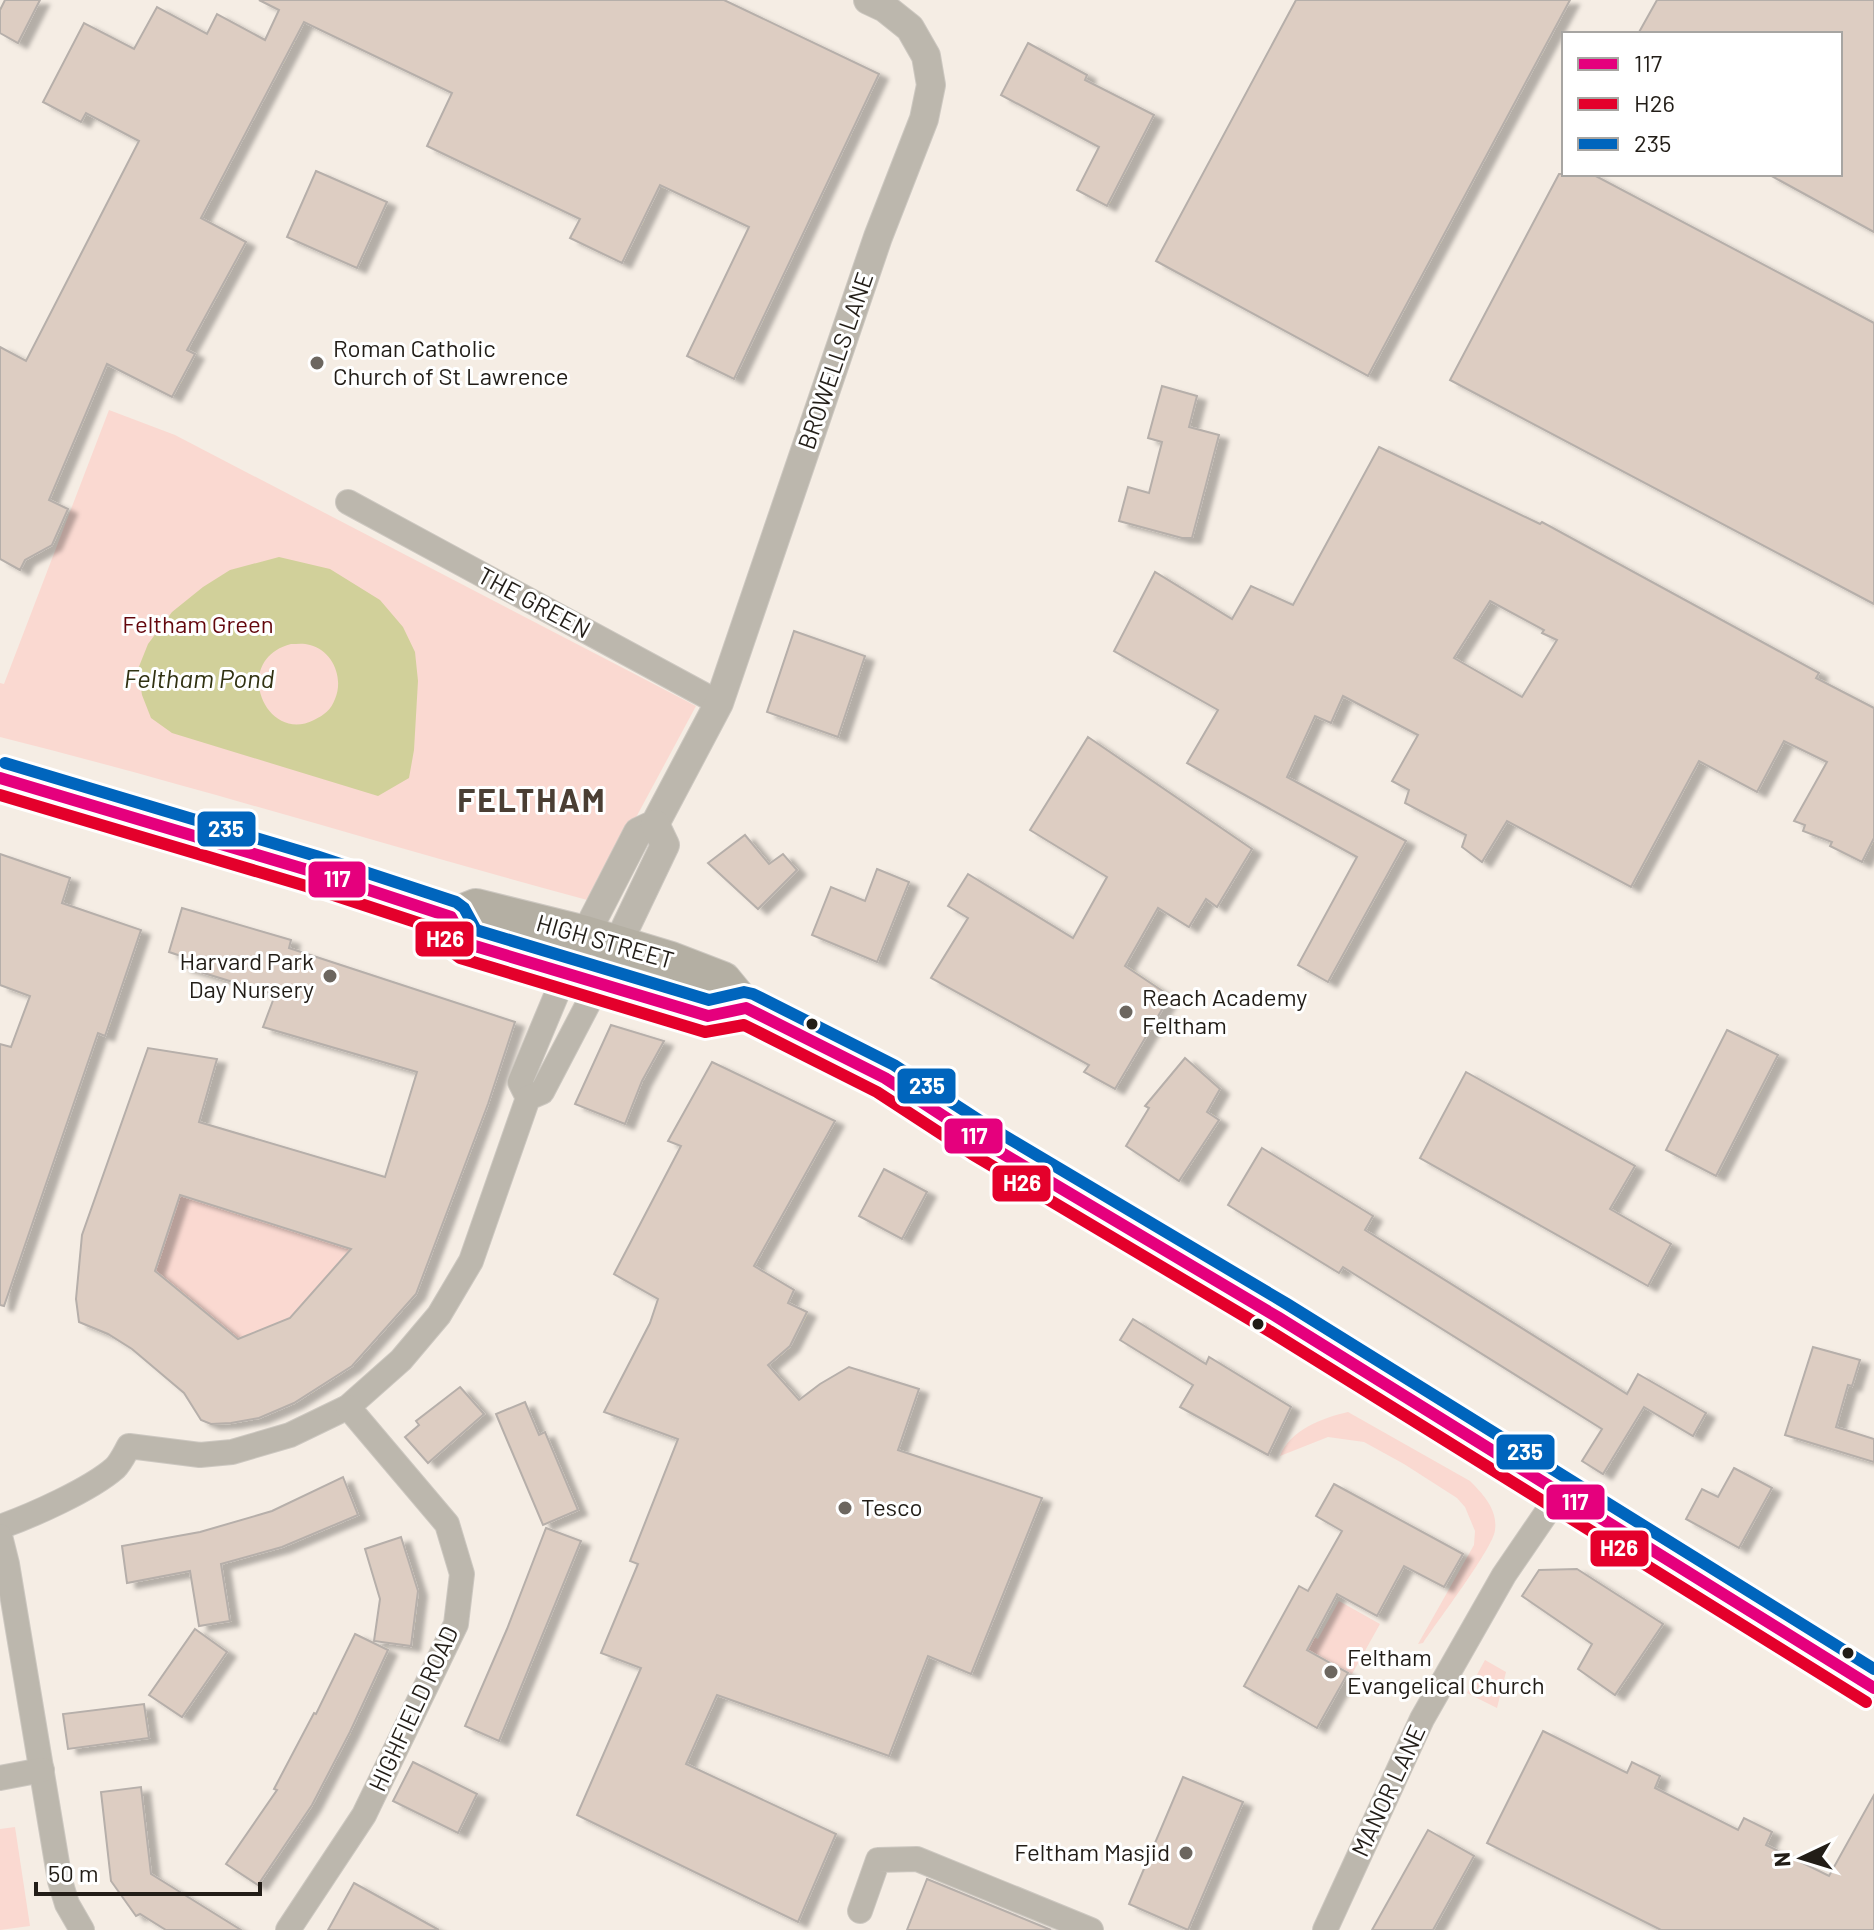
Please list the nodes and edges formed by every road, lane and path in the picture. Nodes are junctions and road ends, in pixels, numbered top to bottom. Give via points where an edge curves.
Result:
1 (868, 0) edge
2 (348, 502) dead end
3 (719, 703) junction
4 (0, 778) edge
5 (451, 917) junction
6 (602, 939) junction
7 (583, 978) junction
8 (746, 1008) junction
9 (528, 1098) junction
10 (348, 1407) junction
11 (1560, 1493) junction
12 (0, 1527) edge
13 (0, 1536) edge
14 (1874, 1688) edge
15 (42, 1770) junction
16 (0, 1778) edge
17 (860, 1911) dead end
18 (82, 1930) edge
19 (288, 1930) edge
20 (1091, 1930) edge
21 (1325, 1930) edge

1 - 3 street, BROWELLS LANE via 910,28 926,56 931,85 924,119 878,237
2 - 3 street, THE GREEN
3 - 6 street, BROWELLS LANE via 655,824 638,832 611,887
4 - 5 main road, HIGH STREET
5 - 6 main road, HIGH STREET via 476,907
5 - 7 main road, HIGH STREET via 465,943
6 - 7 street, BROWELLS LANE
6 - 8 main road, HIGH STREET via 723,980
7 - 8 main road, HIGH STREET via 708,1016
7 - 9 street via 542,1092
7 - 9 street via 520,1082
8 - 11 main road, HIGH STREET via 885,1078
9 - 10 street via 471,1261 439,1315 401,1360
10 - 12 street via 290,1435 232,1452 200,1455 129,1446 116,1467 96,1480
10 - 19 street, HIGHFIELD ROAD via 447,1524 461,1586 456,1624 364,1815
11 - 14 main road, HIGH STREET
11 - 21 street, MANOR LANE via 1504,1575 1422,1719
13 - 15 street
15 - 16 street
15 - 18 street via 60,1881
17 - 20 street via 878,1860 917,1859

